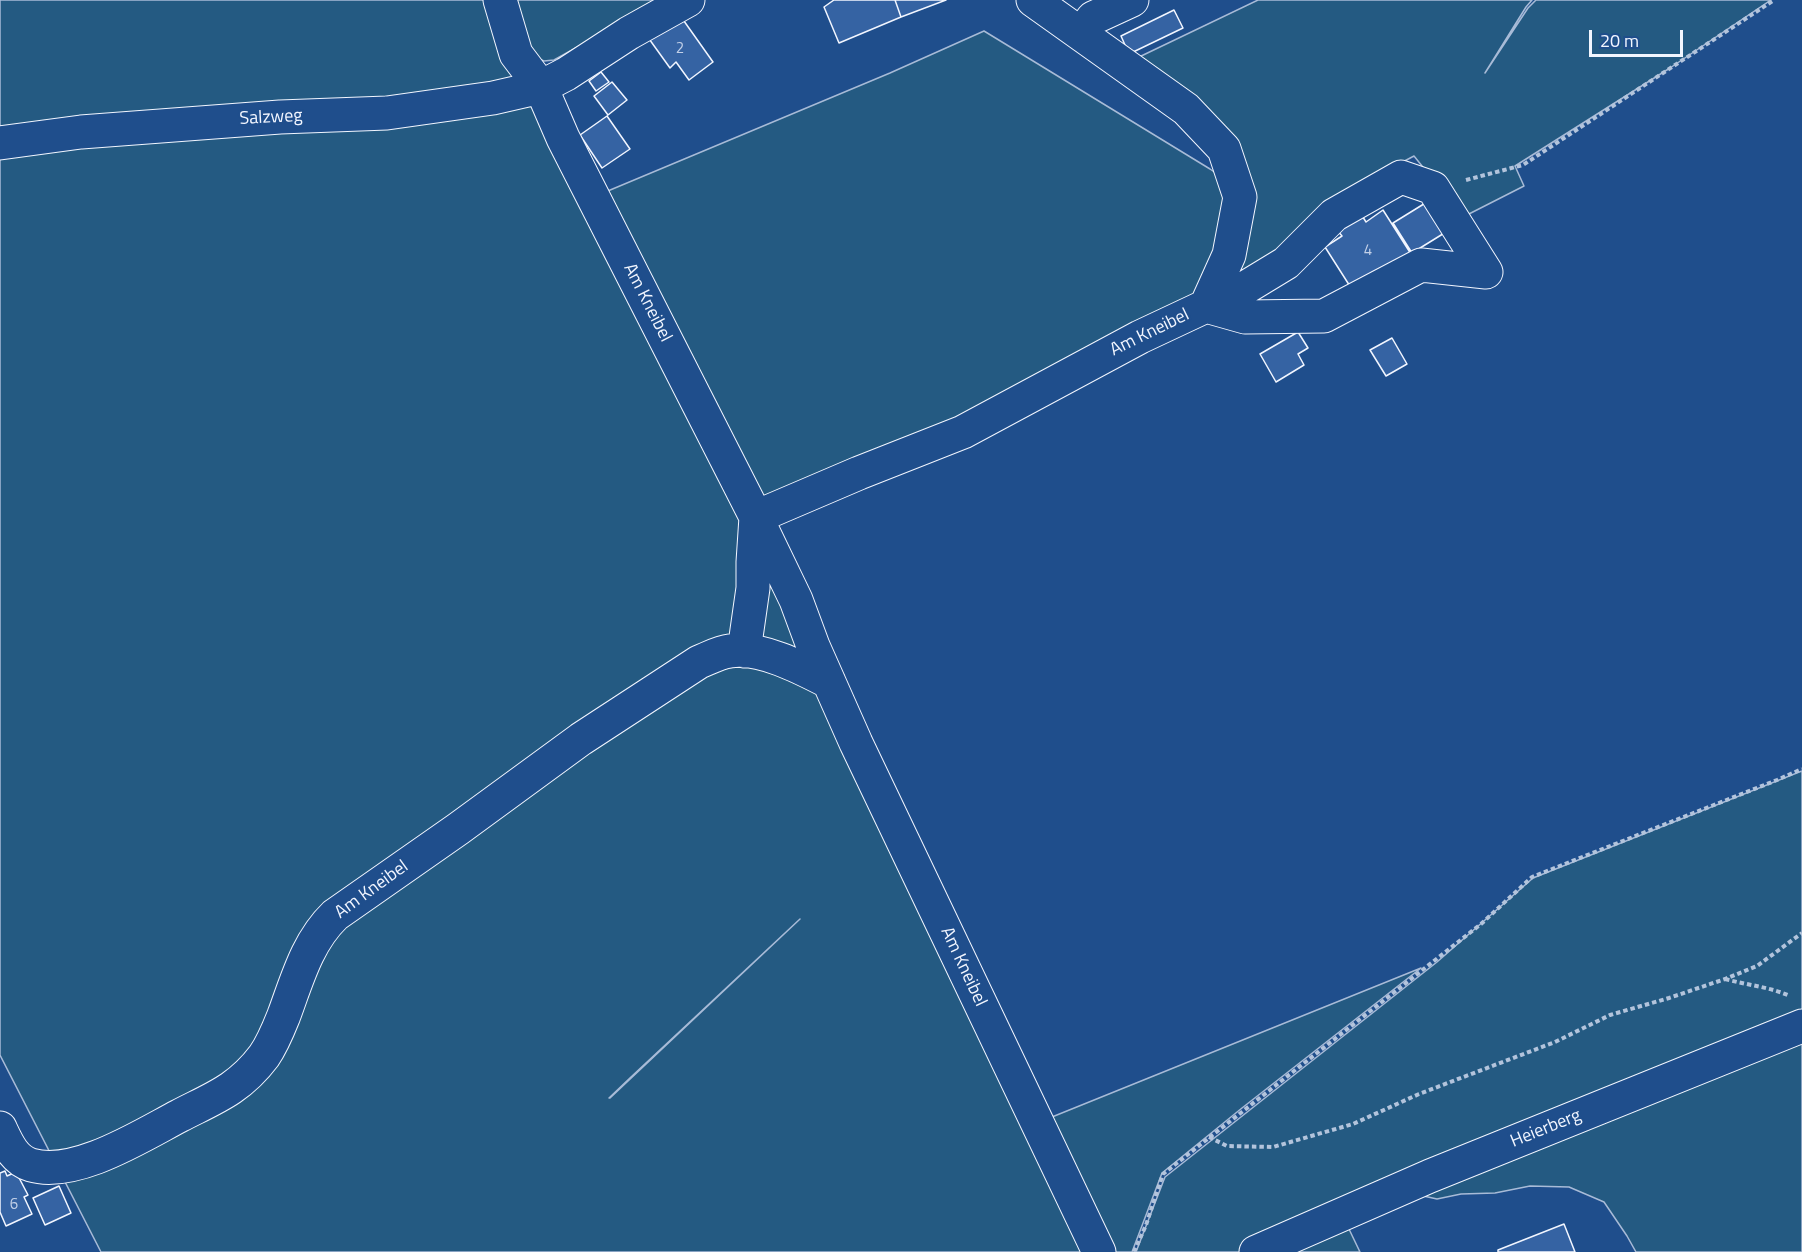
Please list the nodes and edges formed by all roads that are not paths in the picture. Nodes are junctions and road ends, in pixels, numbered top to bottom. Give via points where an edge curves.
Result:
1 (500, 0) edge
2 (688, 0) edge
3 (1033, 0) edge
4 (1132, 0) edge
5 (1081, 34) junction
6 (541, 87) junction
7 (0, 143) edge
8 (1206, 306) junction
9 (756, 517) junction
10 (744, 651) junction
11 (829, 682) junction
12 (1798, 1012) edge
13 (0, 1128) edge
14 (1296, 1244) edge
15 (1099, 1252) edge
16 (1256, 1252) edge

1 - 6 street, Am Kneibel via 516,54
2 - 6 street
3 - 5 street, Am Kneibel
4 - 5 street via 1093,18
5 - 8 street, Am Kneibel via 1186,109 1224,149 1240,196 1229,255
6 - 7 street, Salzweg via 493,99 387,113 81,132
6 - 9 street, Am Kneibel via 562,138
8 - 8 street via 1235,294 1286,263 1335,215 1401,177 1433,188 1486,272 1421,265 1324,316 1245,317
8 - 9 street, Am Kneibel via 963,432
9 - 10 street via 753,588
9 - 11 street, Am Kneibel
10 - 11 street, Am Kneibel via 766,654
10 - 13 street, Am Kneibel via 732,650 699,662 581,739 335,915 305,958 274,1041 253,1069 231,1088 126,1144 68,1165 40,1167 23,1162 15,1156
11 - 15 street, Am Kneibel
12 - 14 street, Heierberg via 1441,1172
14 - 16 street, Heierberg

